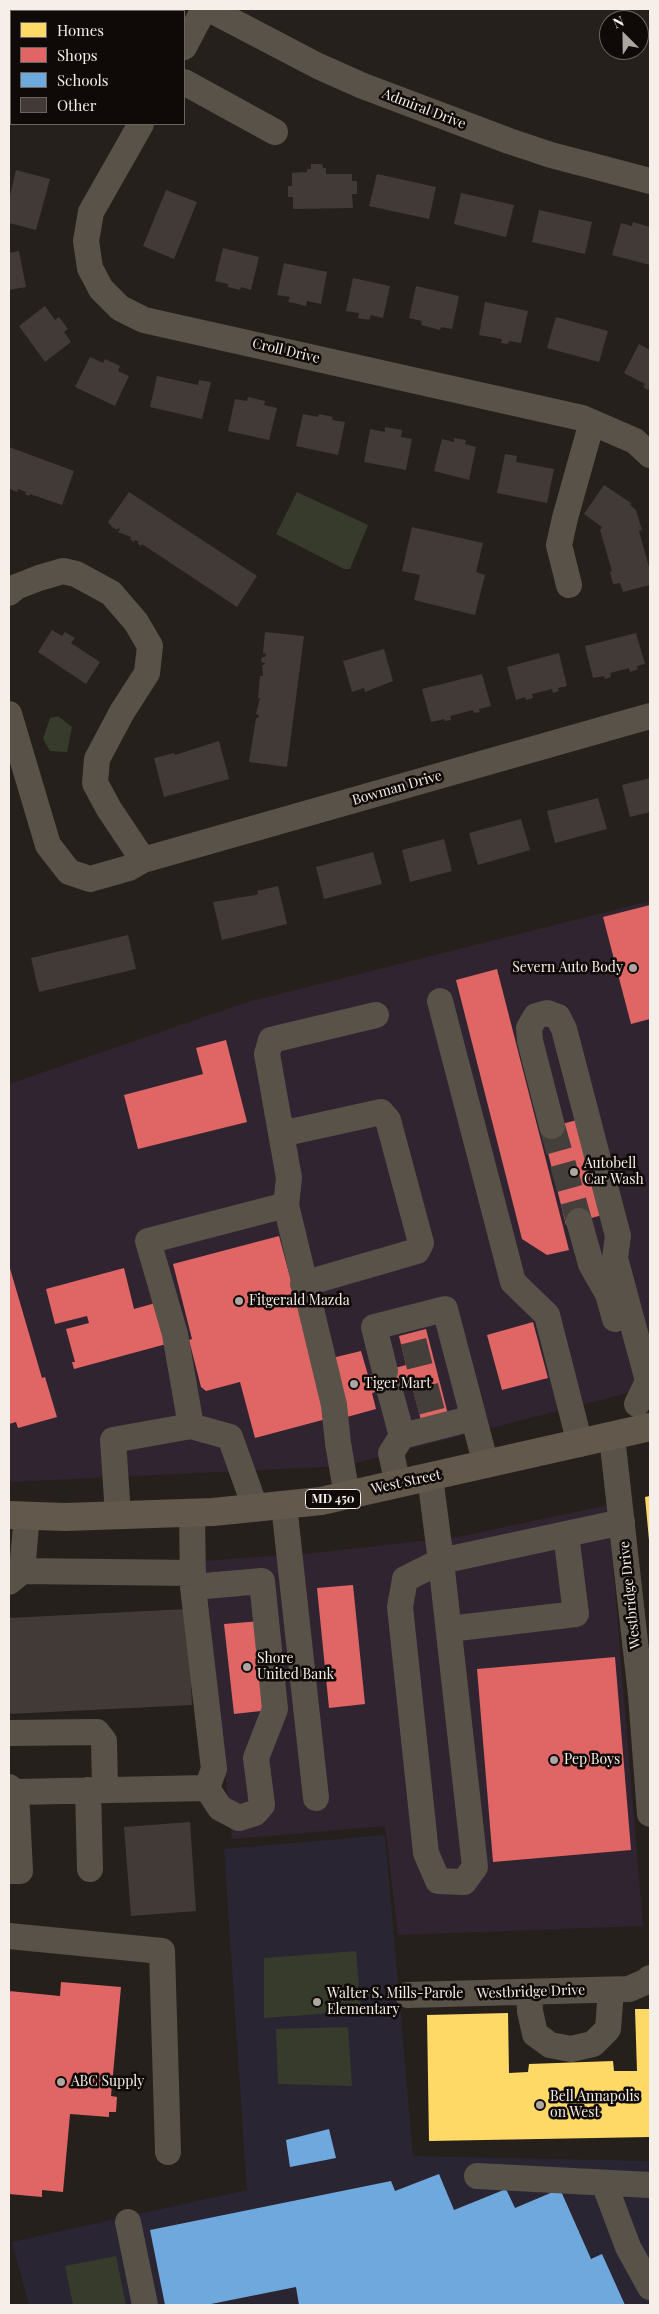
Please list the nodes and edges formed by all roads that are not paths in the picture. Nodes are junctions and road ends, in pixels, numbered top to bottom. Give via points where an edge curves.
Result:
1 (204, 9) edge
2 (210, 9) edge
3 (185, 45) edge
4 (185, 83) edge
5 (140, 125) edge
6 (275, 132) dead end
7 (650, 181) edge
8 (592, 422) junction
9 (650, 454) edge
10 (569, 585) dead end
11 (10, 591) edge
12 (9, 714) edge
13 (650, 716) edge
14 (143, 860) junction
15 (440, 1001) dead end
16 (376, 1015) dead end
17 (552, 1126) tunnel mouth
18 (281, 1134) junction
19 (286, 1206) junction
20 (579, 1221) tunnel mouth
21 (303, 1284) junction
22 (473, 1418) junction
23 (643, 1420) edge
24 (191, 1426) junction
25 (402, 1436) junction
26 (612, 1437) junction
27 (580, 1444) junction
28 (486, 1465) junction
29 (430, 1477) junction
30 (398, 1484) junction
31 (347, 1496) junction
32 (284, 1505) junction
33 (255, 1507) junction
34 (192, 1512) junction
35 (18, 1515) edge
36 (118, 1515) junction
37 (622, 1522) junction
38 (566, 1534) junction
39 (442, 1561) junction
40 (16, 1577) edge
41 (193, 1580) junction
42 (449, 1629) junction
43 (646, 1695) edge
44 (9, 1733) edge
45 (207, 1788) junction
46 (12, 1789) edge
47 (97, 1790) junction
48 (316, 1798) dead end
49 (650, 1814) edge
50 (90, 1869) dead end
51 (9, 1871) edge
52 (9, 1936) edge
53 (650, 1978) edge
54 (611, 1990) junction
55 (529, 1992) junction
56 (408, 1995) dead end
57 (168, 2152) dead end
58 (477, 2176) dead end
59 (604, 2183) junction
60 (650, 2185) edge
61 (128, 2222) dead end
62 (650, 2287) edge
63 (145, 2305) edge

1 - 3 street
2 - 7 street, Admiral Drive via 318,66 364,86 526,147
4 - 6 street
5 - 8 street, Croll Drive via 91,212 86,241 90,268 101,289 120,308 144,320 555,411
8 - 9 street, Croll Drive via 634,441
8 - 10 street via 559,545
11 - 14 street via 63,571 76,574 111,593 136,622 150,646 147,674 97,759 95,784
12 - 14 street, Bowman Drive via 48,845 69,872 90,879 129,868
13 - 14 street, Bowman Drive
15 - 27 street via 513,1282 547,1315
16 - 18 street via 271,1040 267,1054
17 - 23 street via 529,1028 536,1016 547,1013 558,1018 564,1029 618,1236 615,1258 648,1381
18 - 19 street via 289,1178
18 - 21 street via 381,1112 388,1120 421,1243 418,1251
19 - 21 street
19 - 24 street via 148,1241 175,1334
20 - 23 street via 591,1264 608,1294
21 - 31 street via 334,1405
22 - 25 street
22 - 25 street via 454,1392 443,1347 444,1309 374,1327 395,1381
22 - 28 street
23 - 26 main road, West Street / MD 450
24 - 33 street via 230,1436
24 - 36 street via 112,1440
25 - 30 street via 391,1453
26 - 27 main road, West Street / MD 450
26 - 37 street, Westbridge Drive
27 - 28 main road, West Street / MD 450
28 - 29 main road, West Street / MD 450
29 - 30 main road, West Street / MD 450
29 - 39 street
30 - 31 main road, West Street / MD 450
31 - 32 main road, West Street / MD 450
32 - 33 main road, West Street / MD 450
32 - 48 street
33 - 34 main road, West Street / MD 450
34 - 36 main road, West Street / MD 450
34 - 41 street
35 - 36 main road, West Street / MD 450
35 - 40 street
37 - 38 street
37 - 43 street, Westbridge Drive
38 - 39 street
38 - 42 street via 576,1614
39 - 42 street
39 - 42 street via 405,1580 400,1607 426,1853 438,1881 464,1882 475,1867
40 - 41 street
41 - 45 street via 214,1770
41 - 45 street via 262,1581 275,1709 256,1758 262,1805 255,1813 239,1818 220,1808
43 - 49 street, Westbridge Drive
44 - 47 street via 97,1732 104,1741
45 - 47 street
46 - 47 street
46 - 51 street via 20,1871
47 - 50 street
52 - 57 street via 162,1951
53 - 54 street, Westbridge Drive via 629,1989
54 - 55 street, Westbridge Drive
54 - 55 street via 608,2029 593,2044 571,2049 550,2045 535,2034
55 - 56 street, Westbridge Drive
58 - 59 street
59 - 60 street
59 - 62 street via 628,2246
61 - 63 street

